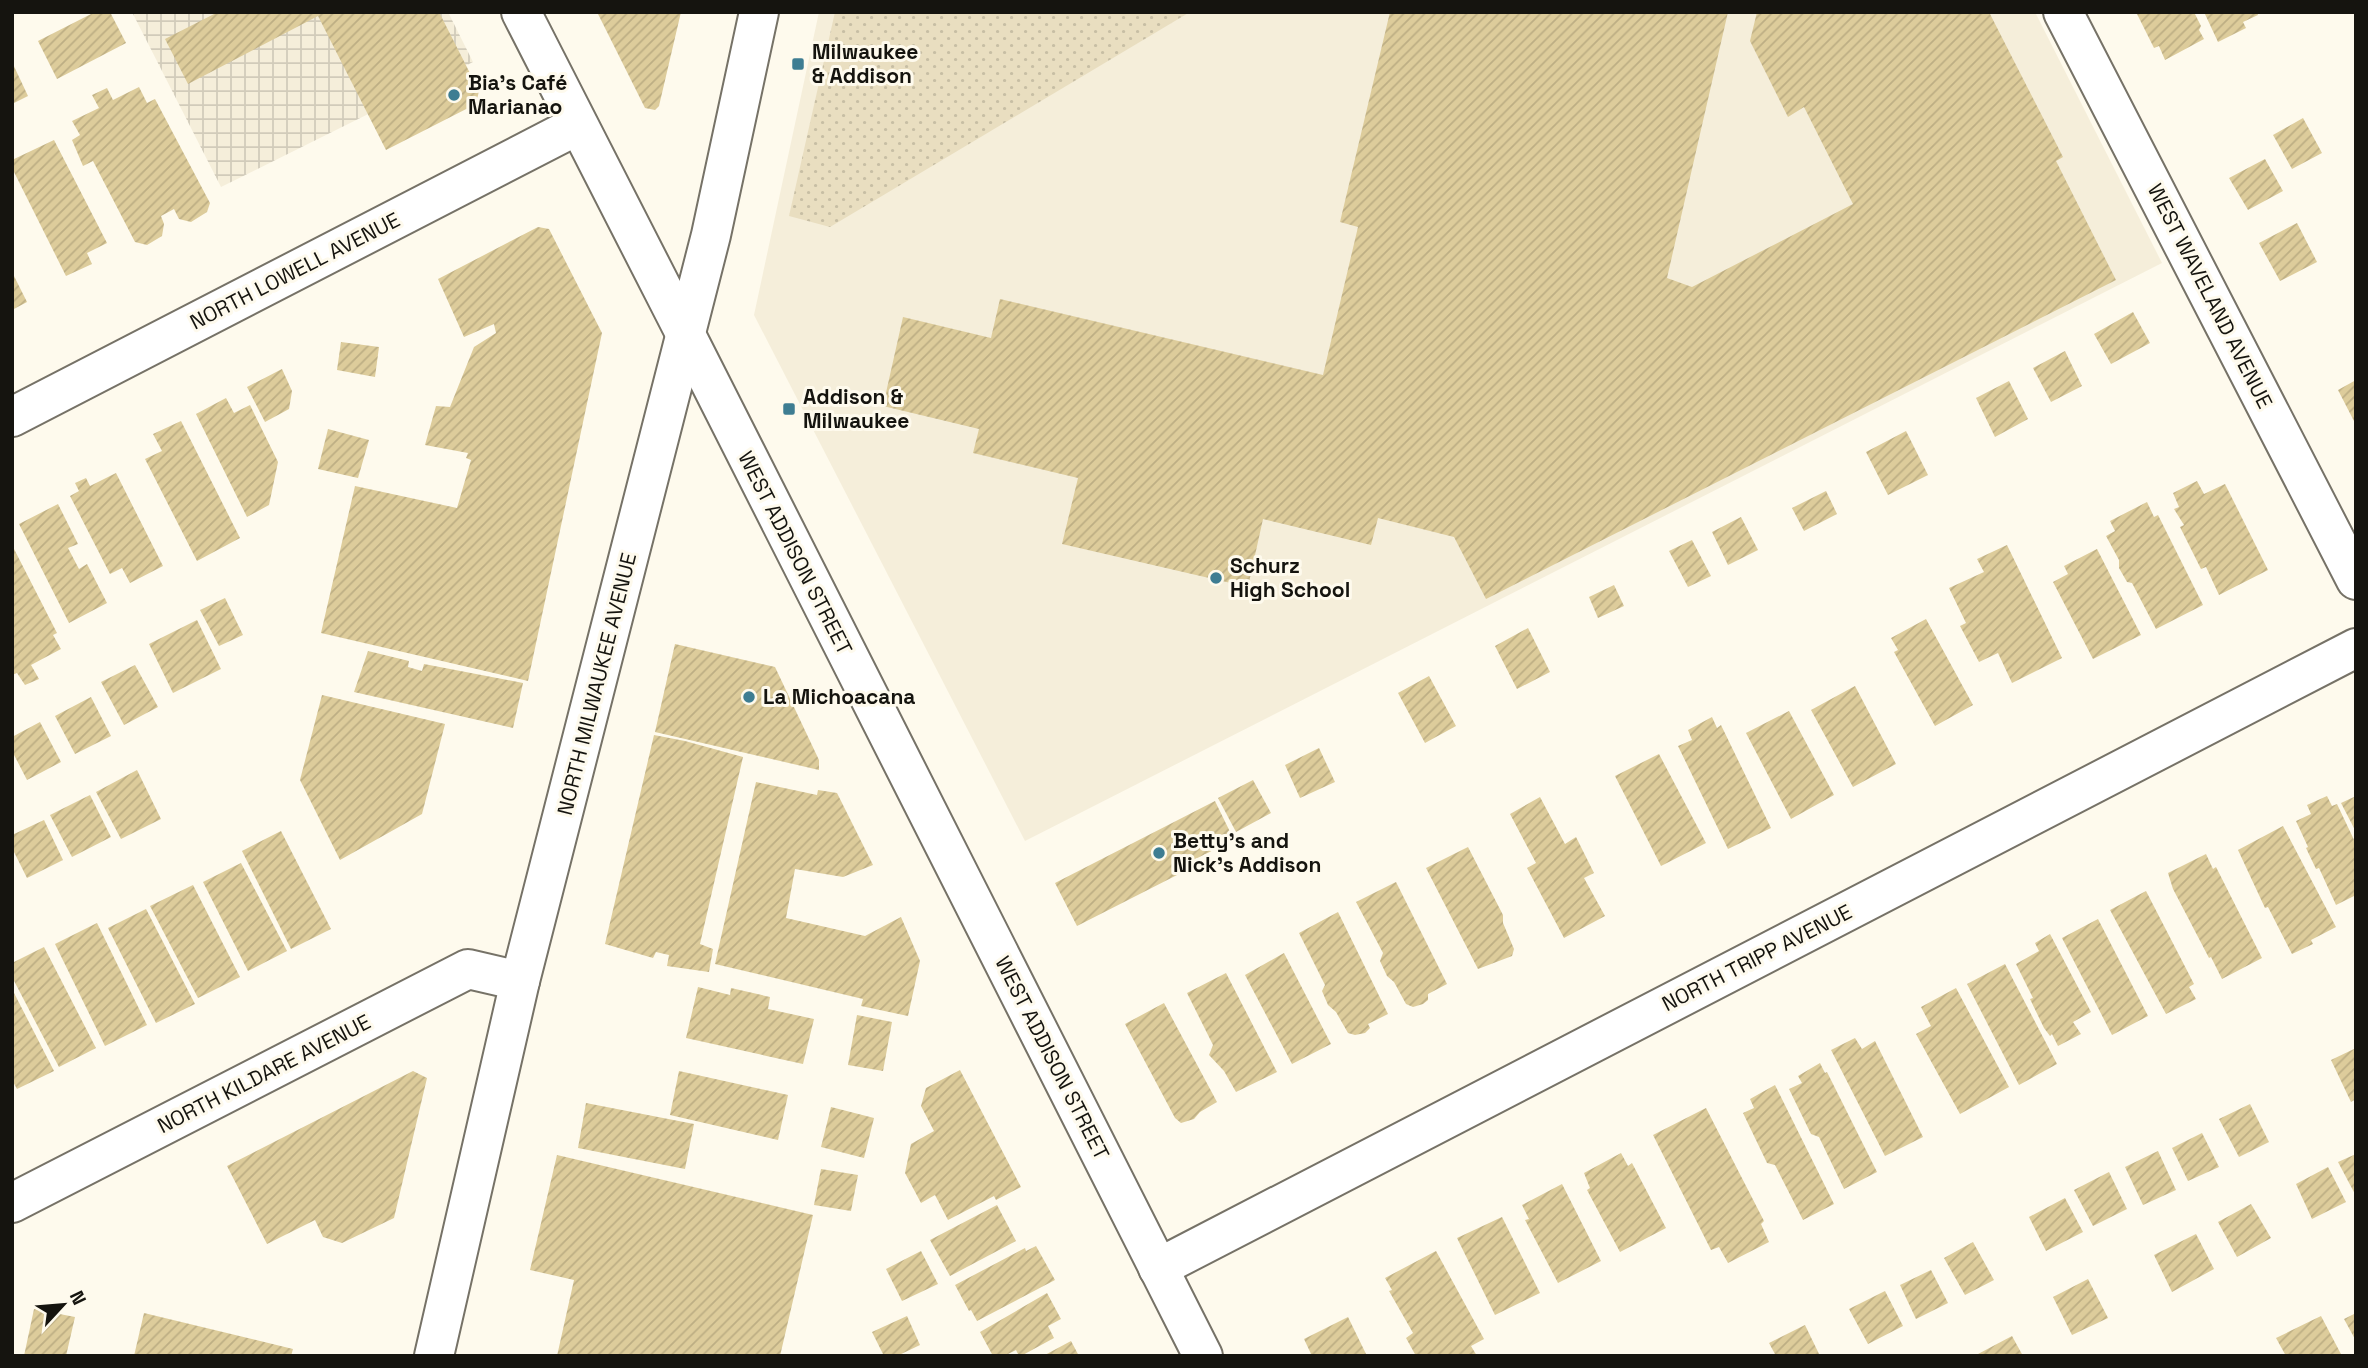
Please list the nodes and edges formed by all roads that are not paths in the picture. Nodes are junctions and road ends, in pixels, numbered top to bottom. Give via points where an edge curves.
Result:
1 (521, 12) edge
2 (759, 12) edge
3 (2063, 12) edge
4 (578, 125) junction
5 (685, 333) junction
6 (12, 417) edge
7 (2356, 580) edge
8 (2356, 648) edge
9 (520, 981) junction
10 (12, 1203) edge
11 (1158, 1268) junction
12 (434, 1356) edge
13 (1203, 1356) edge

1 - 4 street, WEST ADDISON STREET
2 - 5 street, NORTH MILWAUKEE AVENUE
3 - 7 street, WEST WAVELAND AVENUE
4 - 5 street, WEST ADDISON STREET
4 - 6 street, NORTH LOWELL AVENUE
5 - 9 street, NORTH MILWAUKEE AVENUE
5 - 11 street, WEST ADDISON STREET
8 - 11 street, NORTH TRIPP AVENUE
9 - 10 street, NORTH KILDARE AVENUE via 468,970
9 - 12 street, NORTH MILWAUKEE AVENUE
11 - 13 street, WEST ADDISON STREET

